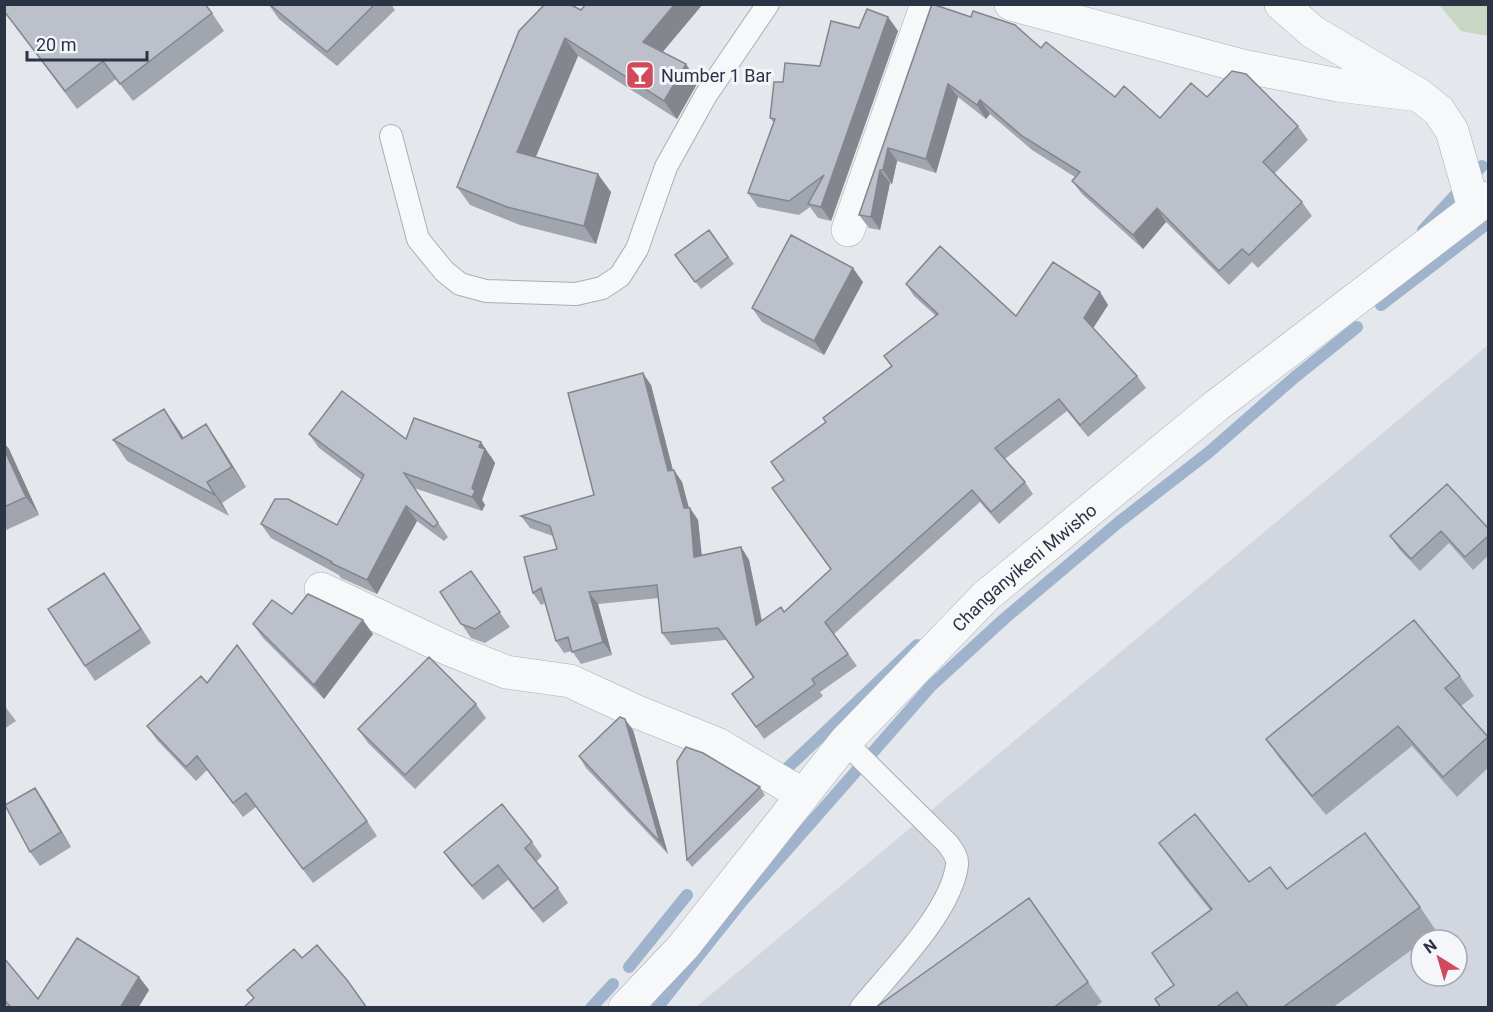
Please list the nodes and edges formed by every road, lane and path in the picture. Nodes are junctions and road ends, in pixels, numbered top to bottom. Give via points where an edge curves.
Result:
1 (768, 4) edge
2 (927, 4) edge
3 (1011, 4) edge
4 (1281, 4) edge
5 (1419, 95) junction
6 (392, 136) dead end
7 (1481, 203) edge
8 (848, 230) dead end
9 (321, 589) dead end
10 (845, 742) junction
11 (803, 795) junction
12 (625, 1008) edge
13 (861, 1008) edge

1 - 6 lane via 706,95 666,168 636,249 620,276 602,288 576,294 486,291 460,284 418,239
2 - 8 street
3 - 5 street via 1242,66
4 - 5 street via 1313,32
5 - 7 street via 1439,111 1452,131
7 - 10 street, Changanyikeni Mwisho via 1216,406 986,596
9 - 11 street via 506,672 570,681 717,744
10 - 11 street, Changanyikeni Mwisho
10 - 13 lane via 948,844 957,864 946,897 930,925
11 - 12 street, Changanyikeni Mwisho via 683,947

